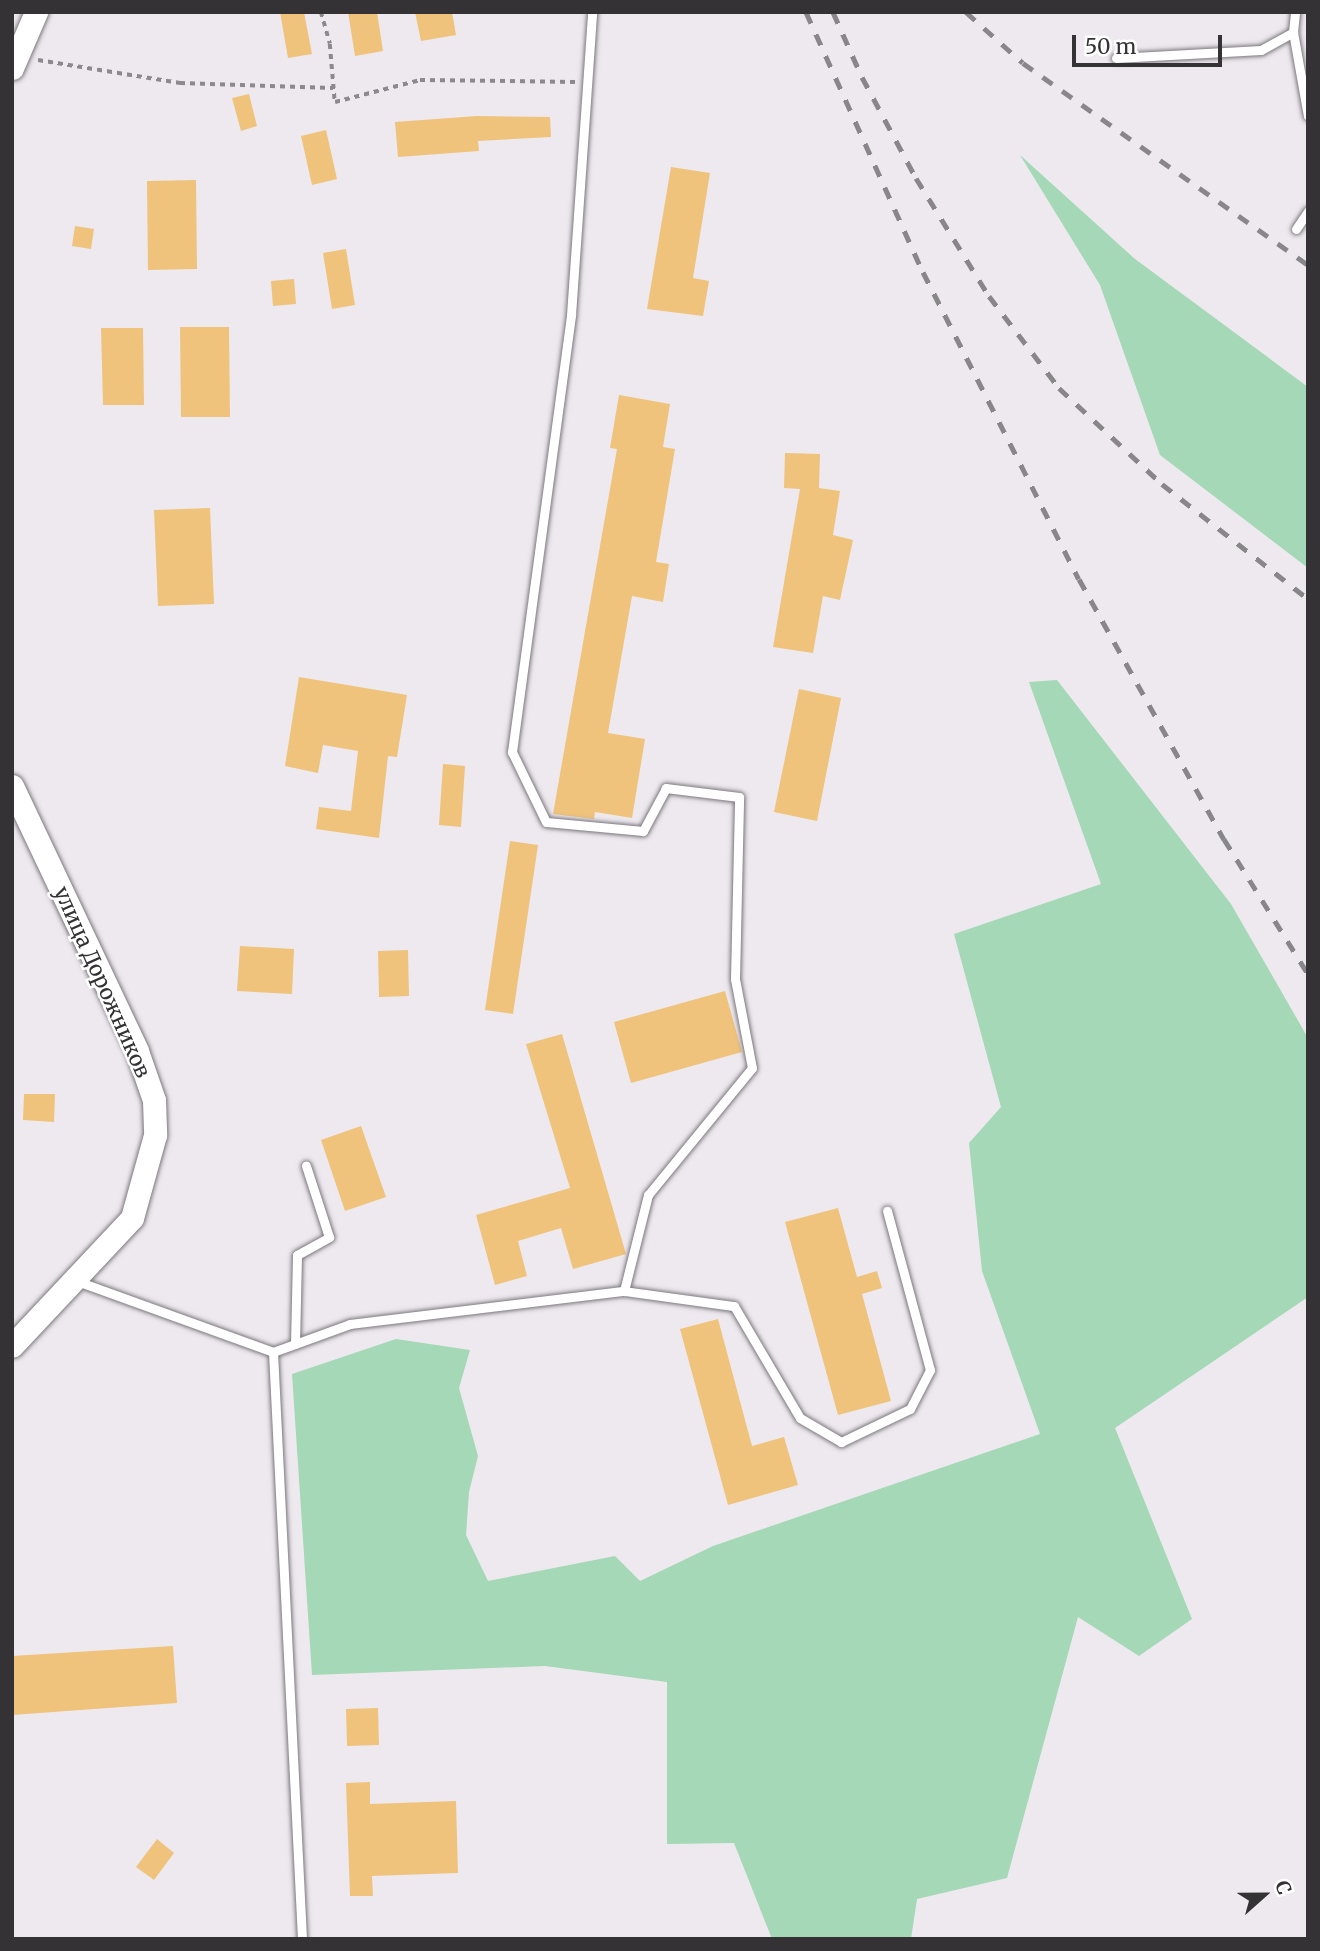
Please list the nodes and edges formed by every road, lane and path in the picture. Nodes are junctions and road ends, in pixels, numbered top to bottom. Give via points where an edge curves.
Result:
1 (36, 12) edge
2 (321, 12) edge
3 (592, 12) edge
4 (1296, 12) edge
5 (1293, 32) junction
6 (1116, 58) dead end
7 (15, 62) edge
8 (587, 82) junction
9 (334, 88) junction
10 (1308, 116) edge
11 (1308, 211) edge
12 (1296, 229) dead end
13 (12, 786) edge
14 (306, 1166) dead end
15 (887, 1211) dead end
16 (77, 1281) junction
17 (624, 1291) junction
18 (295, 1344) junction
19 (12, 1346) edge
20 (273, 1352) junction
21 (302, 1939) edge

1 - 7 street
2 - 9 path
3 - 8 lane
4 - 5 lane
5 - 6 lane via 1261,50
5 - 10 lane
7 - 9 path via 180,83
8 - 9 path via 420,80 335,102
8 - 17 lane via 571,315 512,752 545,822 643,831 666,788 739,797 735,979 752,1069 648,1195
11 - 12 lane
13 - 16 street, улица Дорожников via 137,1051 155,1100 155,1135 132,1218
14 - 18 lane via 329,1237 297,1255
15 - 17 lane via 930,1370 910,1409 841,1442 800,1418 734,1306
16 - 19 street, улица Дорожников
16 - 20 lane
17 - 18 lane via 350,1324
18 - 20 lane
20 - 21 lane

